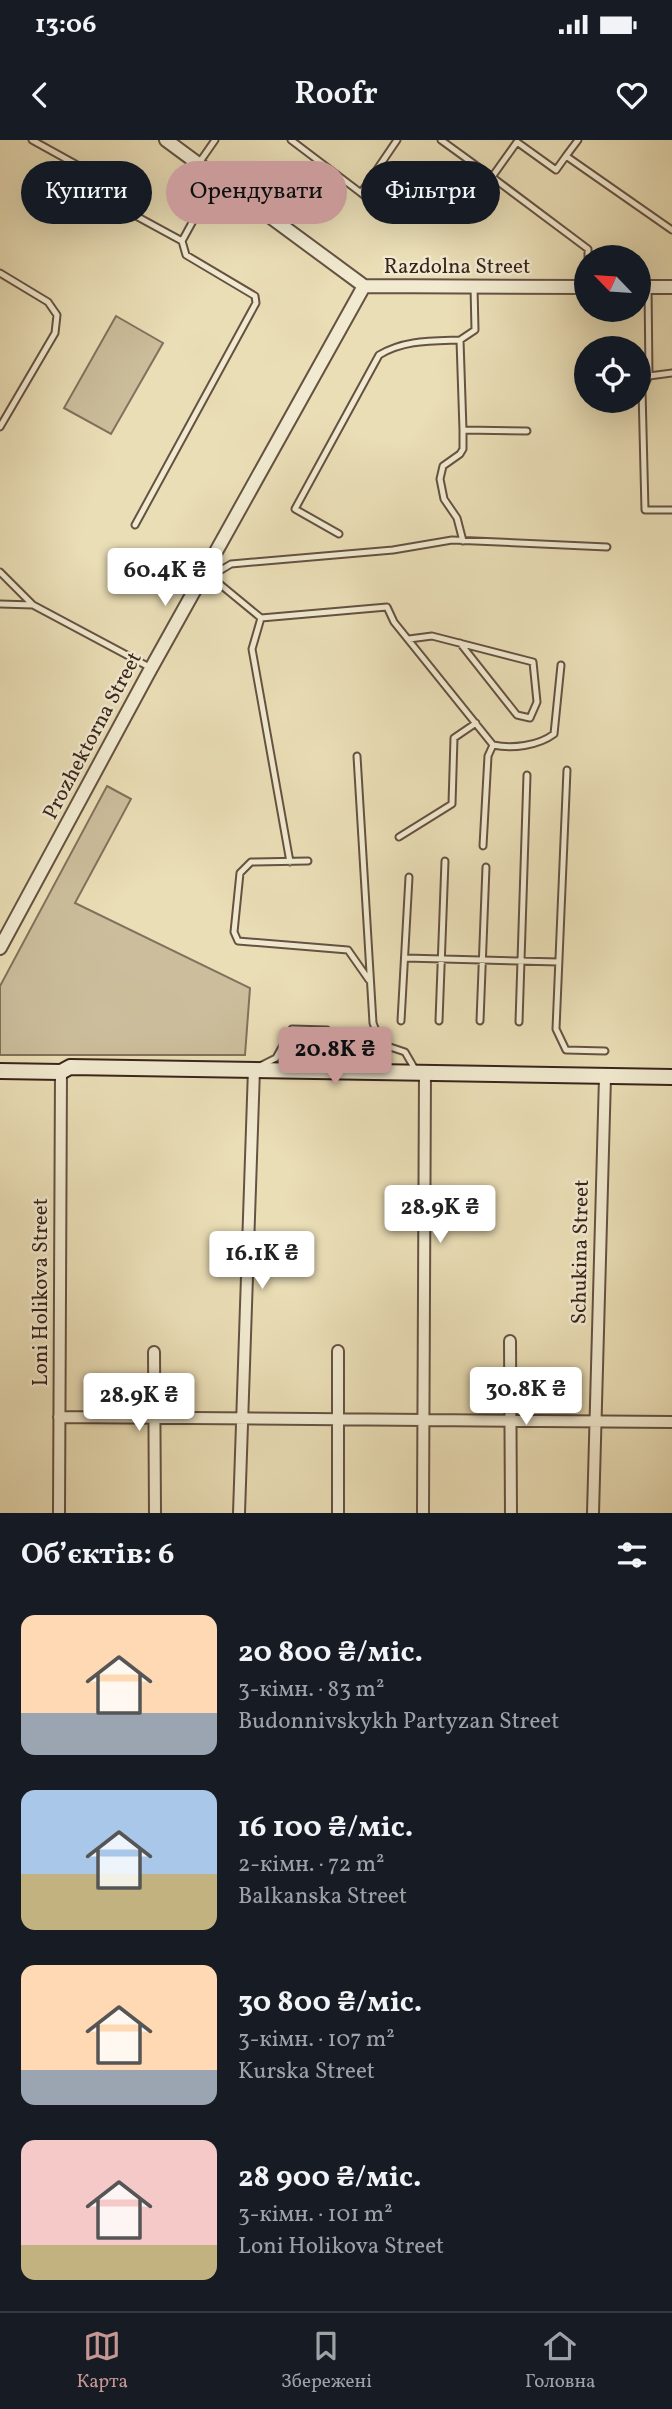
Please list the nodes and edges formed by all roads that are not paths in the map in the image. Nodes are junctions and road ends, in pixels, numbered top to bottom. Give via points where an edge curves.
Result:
1 (32, 140) edge
2 (166, 140) edge
3 (215, 140) edge
4 (290, 140) edge
5 (397, 140) edge
6 (441, 140) edge
7 (578, 140) edge
8 (566, 156) junction
9 (194, 161) edge
10 (200, 161) edge
11 (383, 161) edge
12 (470, 161) edge
13 (500, 166) edge
14 (500, 183) edge
15 (361, 193) edge
16 (191, 224) edge
17 (280, 224) edge
18 (672, 230) edge
19 (182, 241) junction
20 (583, 245) edge
21 (0, 272) edge
22 (364, 286) junction
23 (474, 287) junction
24 (574, 287) edge
25 (651, 287) edge
26 (672, 287) edge
27 (460, 340) junction
28 (672, 373) edge
29 (651, 376) edge
30 (643, 413) edge
31 (0, 427) edge
32 (463, 430) junction
33 (527, 431) dead end
34 (672, 510) edge
35 (135, 524) dead end
36 (339, 534) dead end
37 (463, 541) junction
38 (607, 547) dead end
39 (0, 572) edge
40 (207, 576) junction
41 (0, 604) edge
42 (33, 605) junction
43 (261, 618) junction
44 (409, 639) junction
45 (460, 643) junction
46 (561, 665) dead end
47 (151, 668) junction
48 (476, 723) junction
49 (494, 745) junction
50 (357, 756) dead end
51 (566, 770) dead end
52 (527, 775) dead end
53 (400, 837) dead end
54 (484, 846) dead end
55 (308, 861) dead end
56 (445, 861) dead end
57 (290, 862) junction
58 (486, 867) dead end
59 (409, 877) dead end
60 (0, 948) edge
61 (405, 958) junction
62 (442, 959) junction
63 (482, 960) junction
64 (520, 961) junction
65 (559, 962) junction
66 (370, 981) junction
67 (401, 1021) dead end
68 (439, 1021) dead end
69 (480, 1021) dead end
70 (519, 1022) dead end
71 (605, 1051) dead end
72 (254, 1069) junction
73 (369, 1070) junction
74 (0, 1071) edge
75 (420, 1071) junction
76 (61, 1072) junction
77 (604, 1076) junction
78 (672, 1077) edge
79 (510, 1341) dead end
80 (154, 1352) dead end
81 (338, 1352) dead end
82 (59, 1417) junction
83 (155, 1418) junction
84 (339, 1419) junction
85 (424, 1419) junction
86 (242, 1420) junction
87 (596, 1420) junction
88 (510, 1421) junction
89 (672, 1422) edge
90 (59, 1513) edge
91 (155, 1513) edge
92 (239, 1513) edge
93 (338, 1513) edge
94 (423, 1513) edge
95 (511, 1513) edge
96 (593, 1513) edge

1 - 19 lane via 88,171 92,192
2 - 9 street, Razdolna Street
3 - 10 lane
4 - 15 lane
5 - 11 lane
6 - 12 lane
7 - 8 lane
8 - 13 lane via 556,170 517,142
8 - 18 lane
14 - 20 lane
16 - 19 lane
17 - 22 street, Razdolna Street
19 - 35 lane via 186,255 247,290 256,303
21 - 31 lane via 48,302 57,315 55,333
22 - 23 street, Razdolna Street
22 - 40 street, Prozhektorna Street
23 - 24 street, Razdolna Street
23 - 27 lane via 475,330
25 - 26 street
27 - 32 lane
27 - 36 lane via 415,341 379,355 295,509
28 - 29 lane
30 - 34 lane via 645,510
32 - 33 lane
32 - 37 lane via 463,449 443,466 440,479
37 - 38 lane
37 - 40 lane via 231,564
39 - 42 lane
40 - 43 lane
40 - 47 street, Prozhektorna Street
41 - 42 lane
42 - 47 lane
43 - 44 lane via 387,607
43 - 57 lane via 252,649
44 - 45 lane via 432,636
44 - 48 lane
45 - 45 lane via 533,662 537,702 530,718 517,715
46 - 49 lane via 554,734 509,748
47 - 60 street, Prozhektorna Street
48 - 49 lane
48 - 53 lane via 454,738 452,804
49 - 54 lane via 488,756
50 - 66 lane
51 - 65 lane
52 - 64 lane
55 - 57 lane
56 - 62 lane
57 - 66 lane via 251,862 240,873 234,932 238,941 348,950
58 - 63 lane
59 - 61 lane
61 - 62 lane
61 - 67 lane
62 - 63 lane
62 - 68 lane
63 - 64 lane
63 - 69 lane
64 - 65 lane
64 - 70 lane
65 - 71 lane via 556,1029 566,1050
66 - 75 lane via 373,1023 382,1044 405,1052
72 - 73 main road
72 - 73 lane via 276,1058 292,1029 327,1030
72 - 76 main road via 70,1067
72 - 86 street
73 - 75 main road
74 - 76 main road
75 - 77 main road
75 - 85 street
76 - 82 street, Loni Holikova Street
77 - 78 main road
77 - 87 street, Schukina Street
79 - 88 street
80 - 83 street
81 - 84 street
82 - 83 street
82 - 90 street, Loni Holikova Street
83 - 86 street
83 - 91 street
84 - 85 street
84 - 86 street
84 - 93 street
85 - 88 street
85 - 94 street
86 - 92 street
87 - 88 street
87 - 89 street
87 - 96 street, Schukina Street
88 - 95 street

